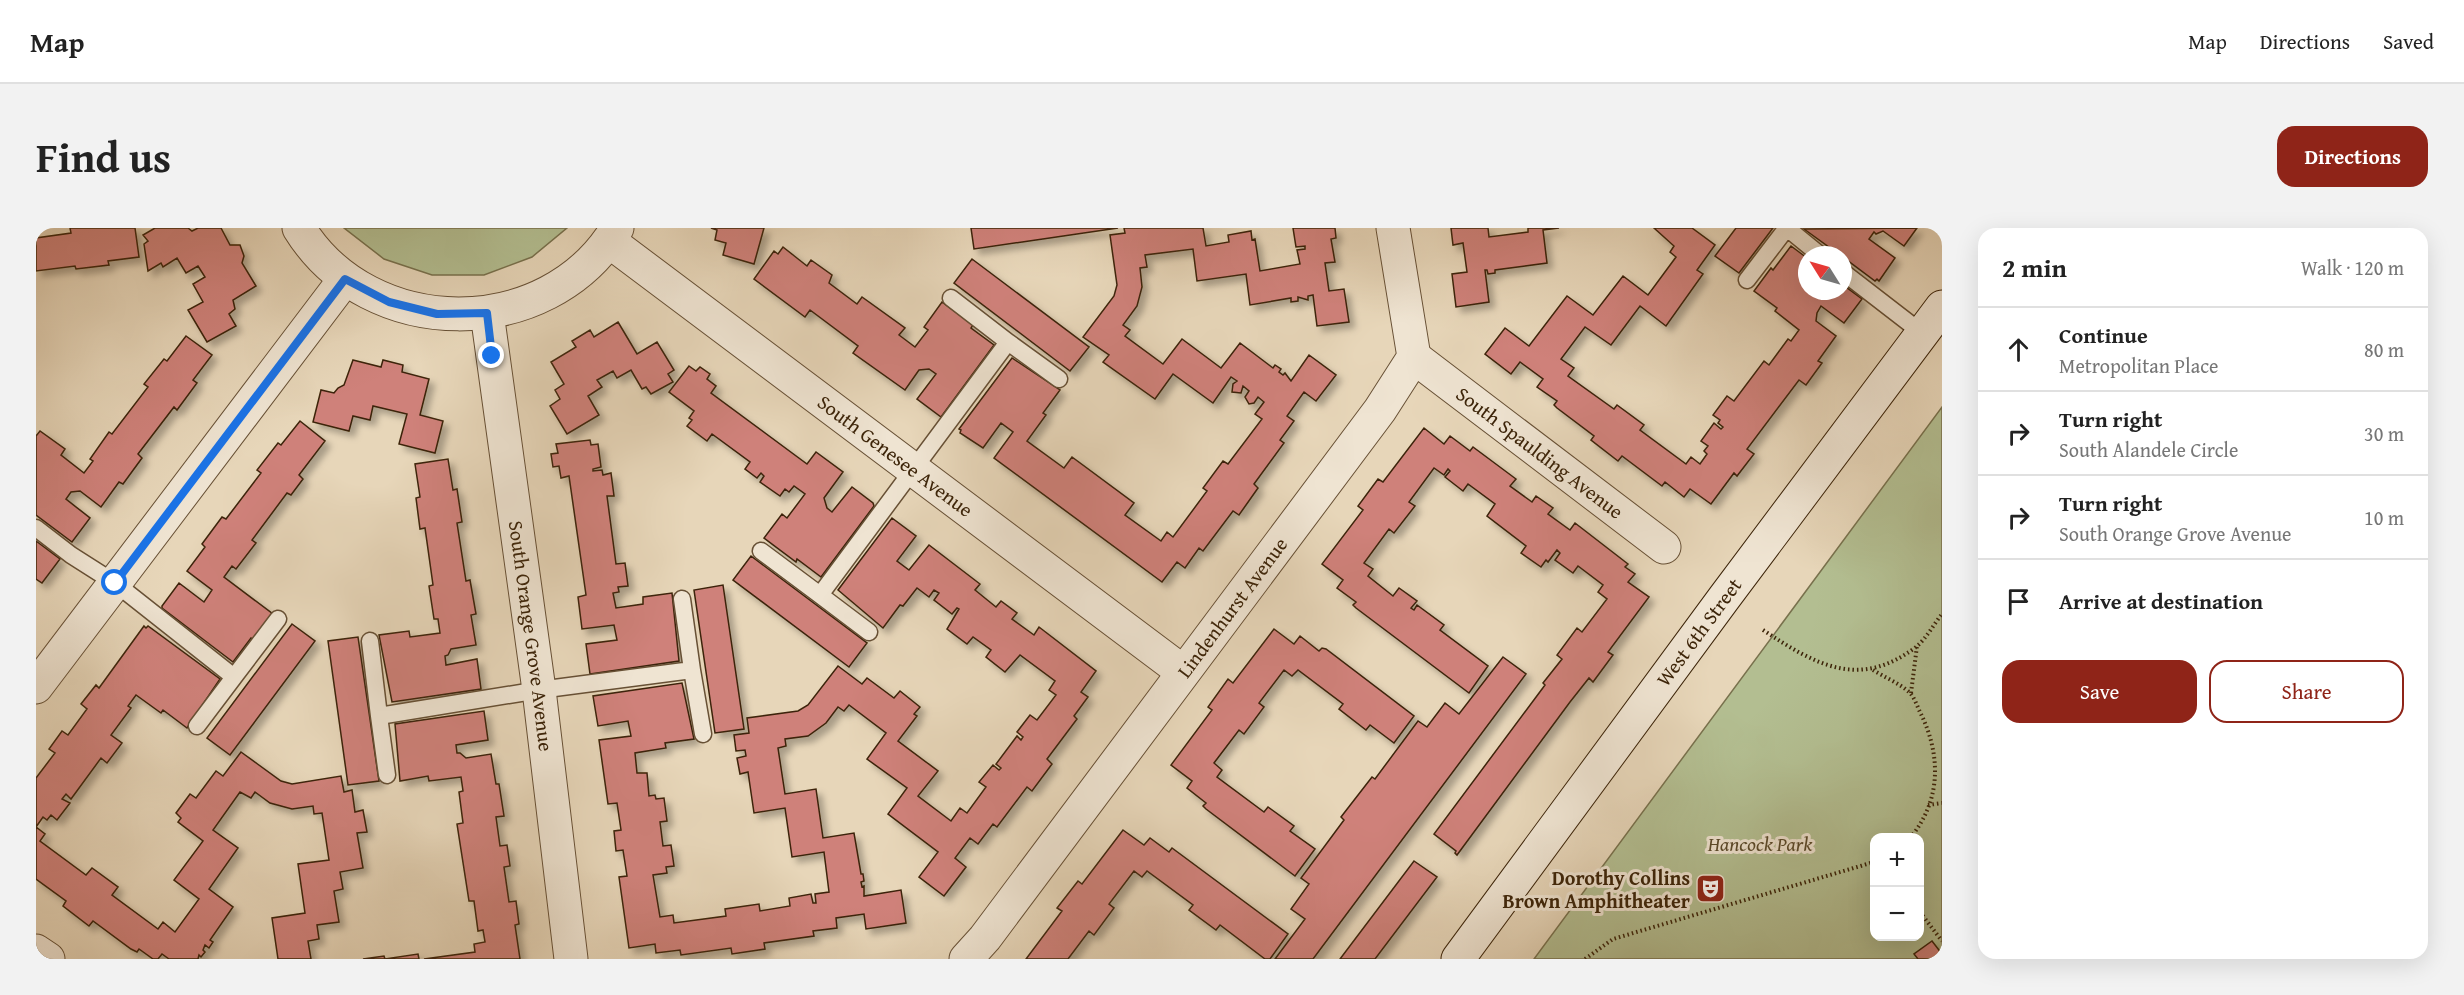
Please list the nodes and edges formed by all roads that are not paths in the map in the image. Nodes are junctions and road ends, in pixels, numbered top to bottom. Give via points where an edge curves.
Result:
1 (299, 228) edge
2 (1392, 228) edge
3 (1786, 228) edge
4 (613, 235) edge
5 (1809, 246) edge
6 (345, 279) junction
7 (1852, 279) edge
8 (1747, 280) dead end
9 (951, 298) dead end
10 (1942, 307) edge
11 (487, 313) junction
12 (1922, 333) junction
13 (1008, 342) junction
14 (1414, 357) junction
15 (1059, 380) dead end
16 (914, 471) junction
17 (36, 528) edge
18 (1664, 547) dead end
19 (761, 551) dead end
20 (115, 583) junction
21 (820, 595) junction
22 (682, 599) dead end
23 (278, 619) dead end
24 (869, 632) dead end
25 (370, 641) dead end
26 (692, 670) junction
27 (1183, 672) junction
28 (234, 677) junction
29 (36, 687) edge
30 (539, 690) junction
31 (379, 716) junction
32 (197, 726) dead end
33 (703, 734) dead end
34 (387, 775) dead end
35 (36, 951) edge
36 (48, 959) edge
37 (571, 959) edge
38 (966, 959) edge
39 (1458, 959) edge

1 - 6 street via 309,244
2 - 14 street
3 - 5 lane
3 - 8 lane
4 - 11 street via 577,274 534,300
4 - 16 street, South Genesee Avenue
6 - 11 street via 389,302 437,314
6 - 20 street
7 - 12 lane
9 - 13 lane
10 - 12 street, West 6th Street
11 - 30 street, South Orange Grove Avenue
12 - 39 street, West 6th Street
13 - 15 lane
13 - 16 lane
14 - 18 street, South Spaulding Avenue
14 - 27 street, Lindenhurst Avenue via 1380,410
16 - 21 lane
16 - 27 street, South Genesee Avenue
17 - 20 lane
19 - 21 lane
20 - 28 lane
20 - 29 street
21 - 24 lane
22 - 26 lane
23 - 28 lane
25 - 31 lane
26 - 30 lane
26 - 33 lane
27 - 38 street, Lindenhurst Avenue
28 - 32 lane
30 - 31 lane
30 - 37 street, South Orange Grove Avenue
31 - 34 lane
35 - 36 street

